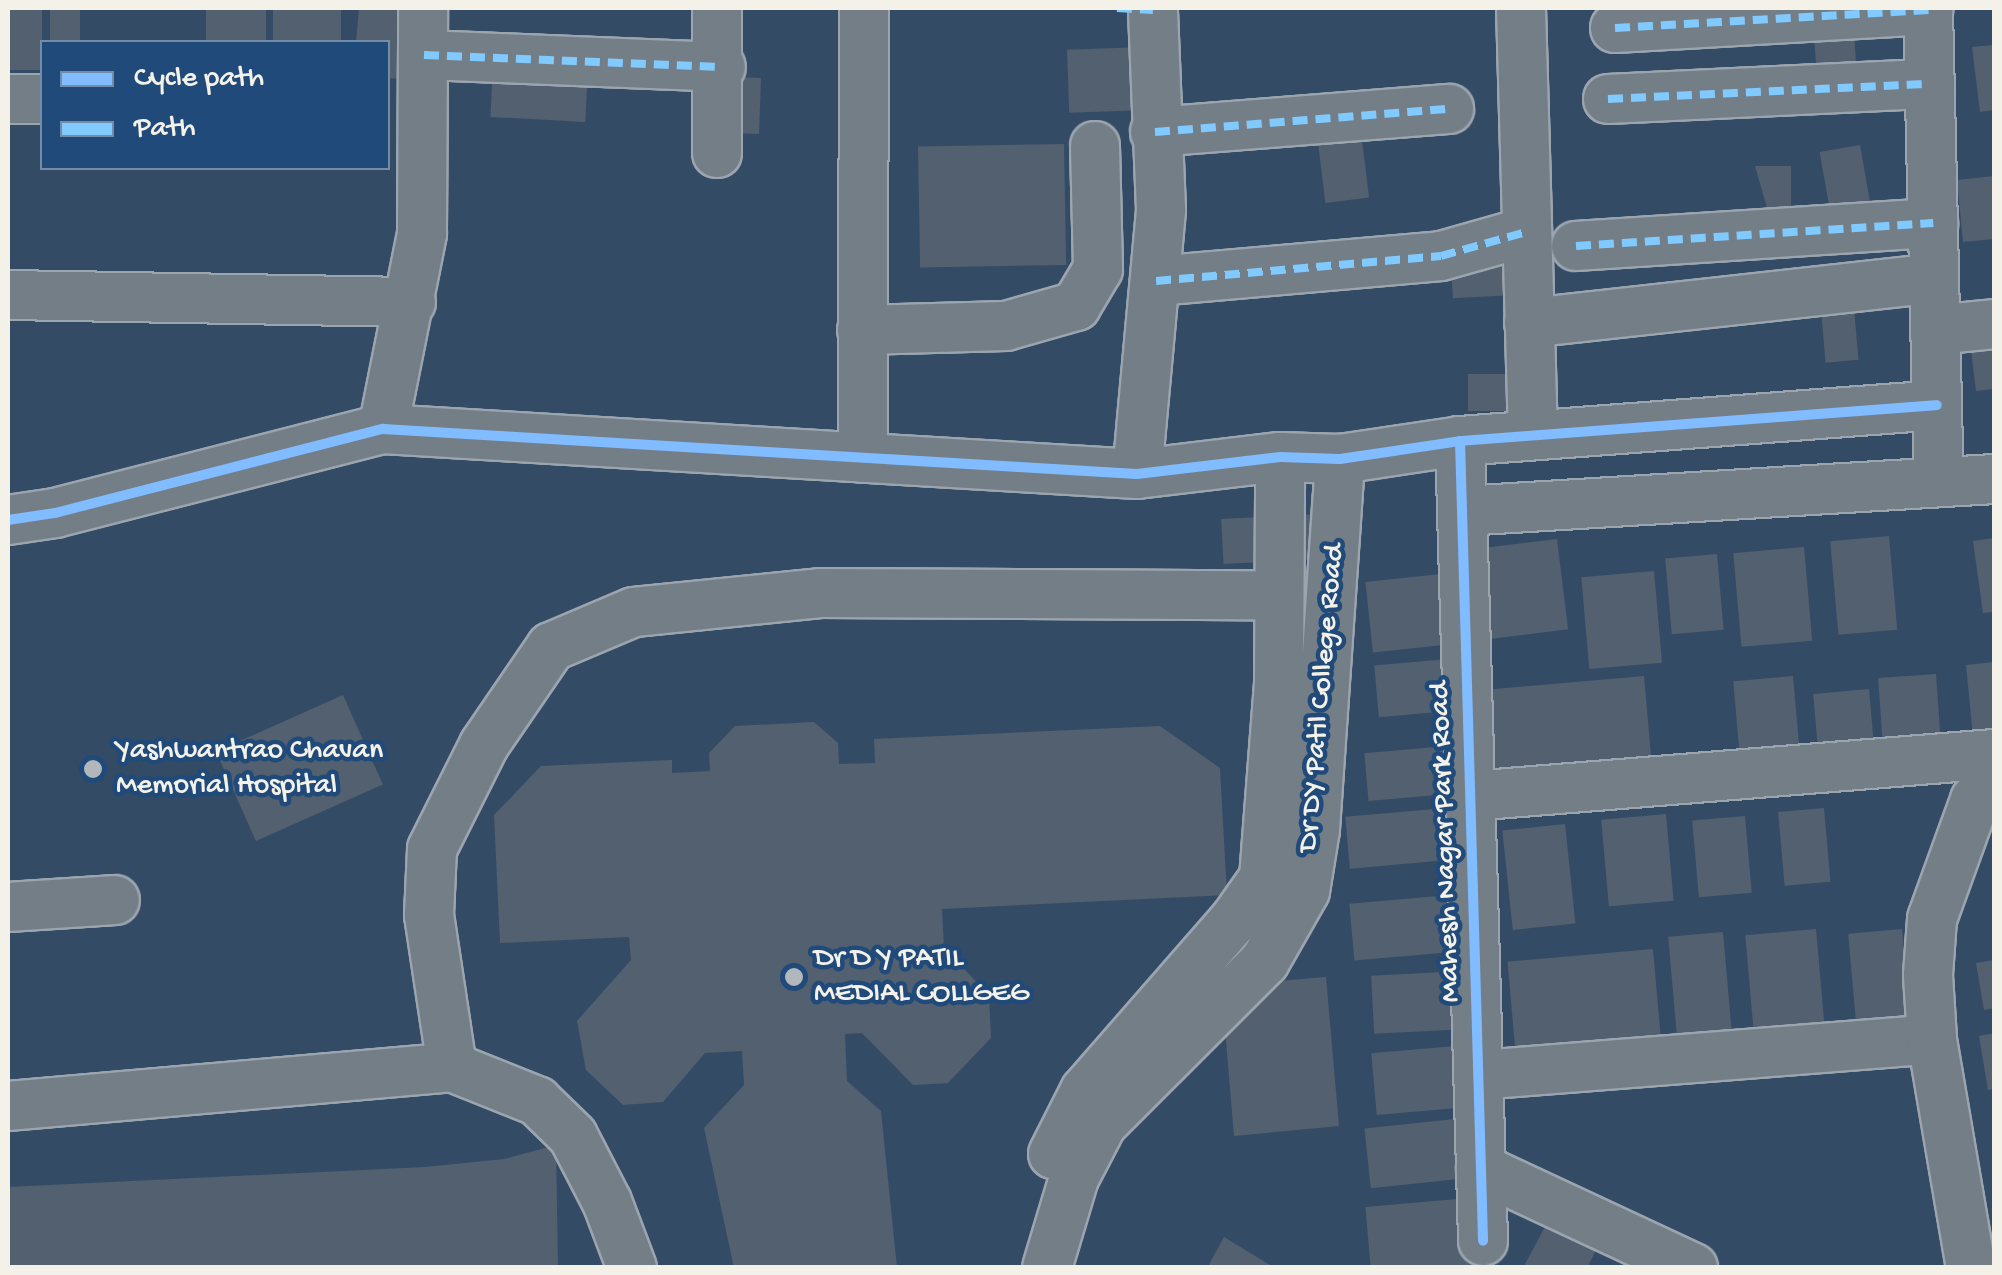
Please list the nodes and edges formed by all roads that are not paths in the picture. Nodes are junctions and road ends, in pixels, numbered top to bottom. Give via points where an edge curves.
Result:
1 (424, 8) edge
2 (718, 8) edge
3 (864, 8) edge
4 (1141, 8) edge
5 (1521, 8) edge
6 (1928, 9) edge
7 (1616, 28) dead end
8 (720, 67) junction
9 (411, 84) edge
10 (1930, 84) junction
11 (8, 99) edge
12 (40, 99) edge
13 (1608, 99) dead end
14 (1449, 110) dead end
15 (1155, 132) junction
16 (1095, 146) dead end
17 (717, 153) dead end
18 (1933, 222) junction
19 (1526, 232) junction
20 (1576, 246) dead end
21 (1934, 278) junction
22 (1156, 281) junction
23 (8, 295) edge
24 (411, 302) junction
25 (1529, 323) junction
26 (1994, 324) edge
27 (862, 330) junction
28 (1935, 330) junction
29 (1937, 405) junction
30 (383, 429) junction
31 (1533, 435) junction
32 (1460, 441) junction
33 (1280, 457) junction
34 (863, 458) junction
35 (1340, 459) junction
36 (1137, 474) junction
37 (1994, 479) edge
38 (1939, 482) junction
39 (1462, 510) junction
40 (8, 520) edge
41 (1278, 596) junction
42 (1994, 754) edge
43 (1994, 779) edge
44 (1471, 796) junction
45 (115, 900) dead end
46 (8, 907) edge
47 (1932, 1040) junction
48 (452, 1067) junction
49 (1478, 1075) junction
50 (8, 1106) edge
51 (1481, 1170) junction
52 (1484, 1242) dead end
53 (632, 1268) edge
54 (1017, 1268) edge
55 (1047, 1268) edge
56 (1693, 1268) edge
57 (1972, 1268) edge

1 - 9 street
2 - 8 street
3 - 27 street
4 - 15 street
5 - 19 street
6 - 7 street
6 - 10 street
8 - 9 street
8 - 17 street
9 - 24 street via 422,232
10 - 13 street
10 - 18 street
11 - 12 street
14 - 15 street
15 - 22 street
16 - 27 street via 1098,270 1076,306 1006,326
18 - 20 street
18 - 21 street
19 - 22 street via 1441,256
19 - 25 street
21 - 25 street
21 - 28 street
22 - 36 street
23 - 24 street
24 - 30 street
25 - 31 street
26 - 28 street
27 - 34 street
28 - 29 street
29 - 31 street
29 - 38 street
30 - 34 street
30 - 40 street
31 - 32 street
32 - 35 street
32 - 39 street, Mahesh Nagar Park Road
33 - 35 street
33 - 36 street
33 - 41 street, Dr DY Patil College Road
34 - 36 street
35 - 55 street, Dr DY Patil College Road via 1316,830 1305,891 1265,961 1102,1124 1074,1178
37 - 38 street
38 - 39 street
39 - 44 street, Mahesh Nagar Park Road
41 - 48 street via 820,593 634,612 551,648 484,745 432,849 429,915
41 - 54 street, Dr DY Patil College Road via 1275,784 1264,878 1085,1091 1052,1157
42 - 44 street, Mahesh Nagar Park Road
43 - 47 street via 1975,800 1932,919
44 - 49 street, Mahesh Nagar Park Road
45 - 46 street
47 - 49 street
47 - 57 street
48 - 50 street
48 - 53 street via 537,1102 573,1136
49 - 51 street, Mahesh Nagar Park Road
51 - 52 street, Mahesh Nagar Park Road
51 - 56 street

